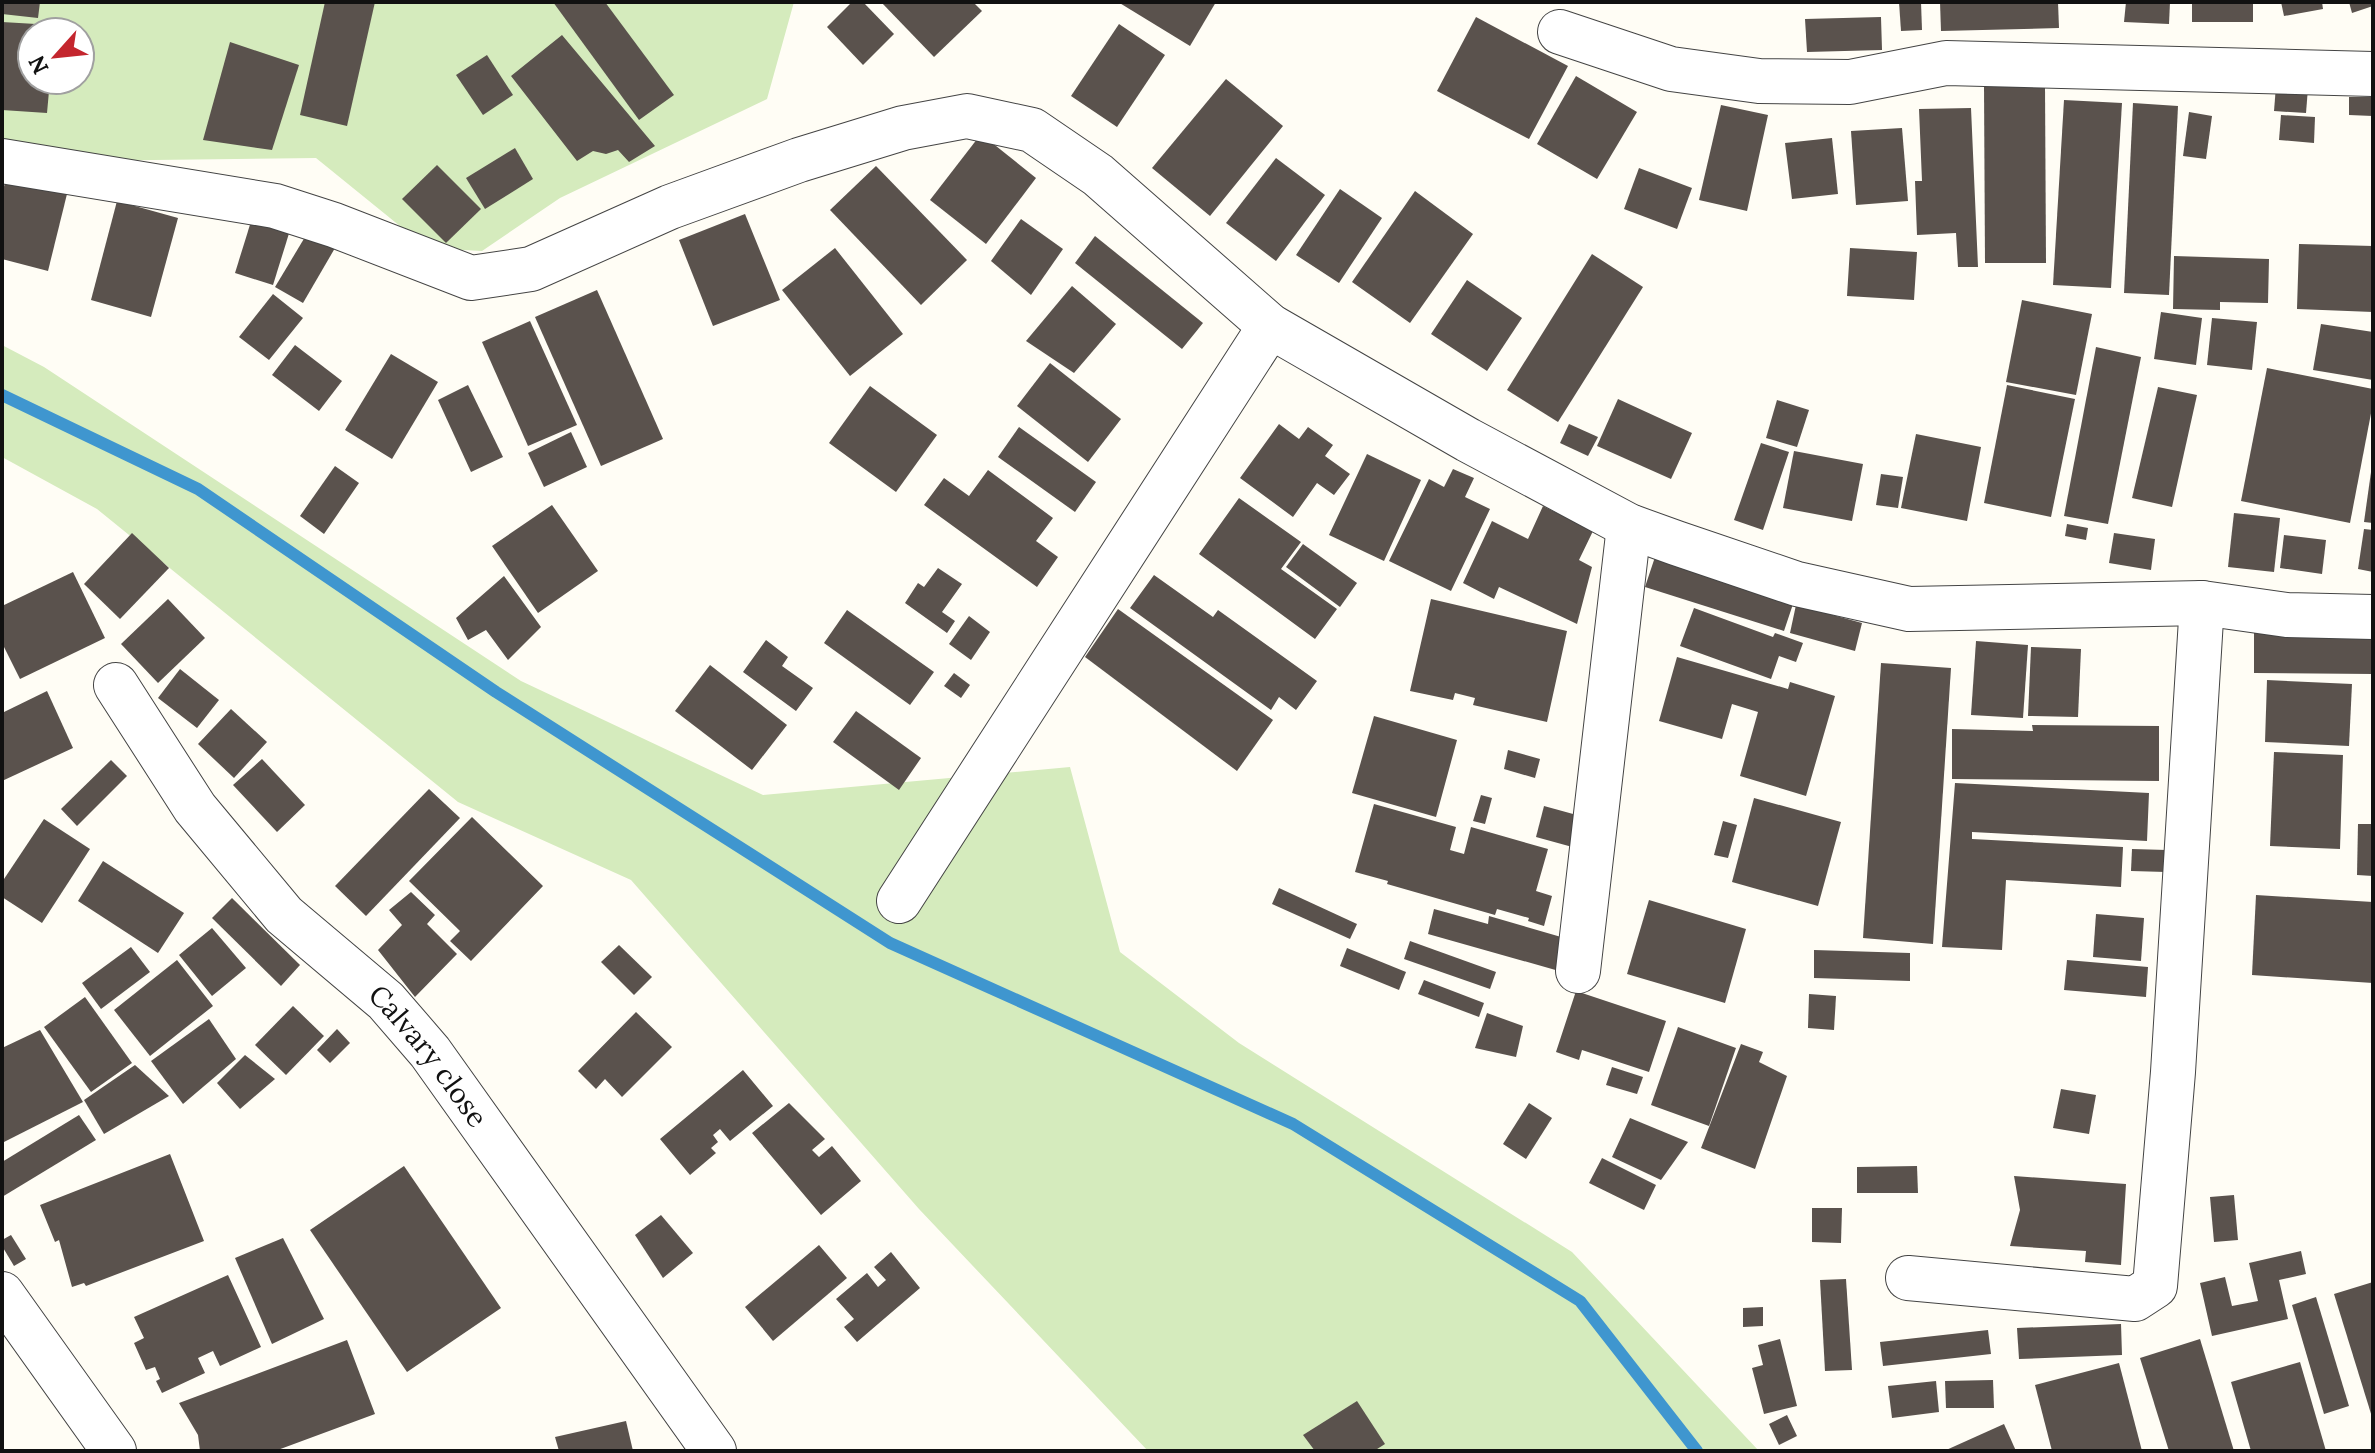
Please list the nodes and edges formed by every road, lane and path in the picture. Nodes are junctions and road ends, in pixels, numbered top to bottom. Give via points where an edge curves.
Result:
1 (1560, 32) dead end
2 (2373, 74) edge
3 (2, 161) edge
4 (1270, 326) junction
5 (1629, 526) junction
6 (2202, 603) junction
7 (2373, 617) edge
8 (116, 685) dead end
9 (899, 901) dead end
10 (1578, 971) dead end
11 (1908, 1278) dead end
12 (2, 1294) edge
13 (114, 1451) edge
14 (714, 1451) edge

1 - 2 street via 1671,69 1759,81 1850,82 1946,63
3 - 4 street via 275,206 471,278 531,269 670,207 799,160 903,128 967,116 1032,130 1098,175
4 - 5 street
4 - 9 street
5 - 6 street via 1797,584 1909,609
5 - 10 street
6 - 7 street via 2287,615
6 - 11 street via 2155,1286 2135,1299
8 - 14 street, Calvary close via 195,808 284,915 386,1001 430,1052
12 - 13 street

